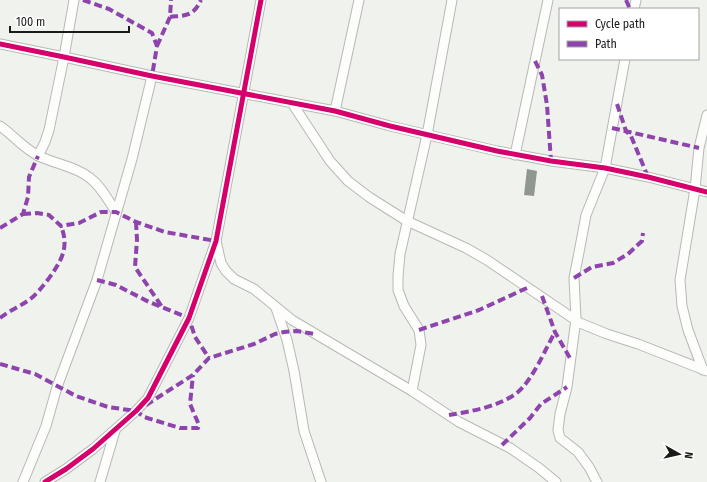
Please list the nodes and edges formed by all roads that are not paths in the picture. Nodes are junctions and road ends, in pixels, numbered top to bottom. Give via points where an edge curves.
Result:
1 (74, 0) edge
2 (261, 0) edge
3 (359, 0) edge
4 (452, 0) edge
5 (548, 0) edge
6 (0, 44) edge
7 (64, 57) junction
8 (625, 60) edge
9 (152, 76) junction
10 (244, 93) junction
11 (292, 103) junction
12 (335, 111) junction
13 (707, 115) edge
14 (0, 126) edge
15 (427, 134) junction
16 (515, 154) junction
17 (38, 156) junction
18 (605, 168) junction
19 (695, 189) junction
20 (707, 192) edge
21 (116, 212) junction
22 (407, 221) junction
23 (216, 241) junction
24 (276, 306) junction
25 (576, 320) junction
26 (705, 371) edge
27 (412, 391) junction
28 (116, 429) junction
29 (23, 482) edge
30 (45, 482) edge
31 (100, 482) edge
32 (321, 482) edge
33 (556, 482) edge
34 (596, 482) edge

1 - 7 street
2 - 10 street
3 - 12 street
4 - 15 street
5 - 16 street
6 - 7 street
7 - 9 street
7 - 17 street via 49,130
8 - 18 street
9 - 10 street
9 - 21 street
10 - 11 street
10 - 23 street
11 - 12 street
11 - 22 street via 330,161 348,181
12 - 15 street
13 - 19 street via 699,148
14 - 17 street
15 - 16 street
15 - 22 street
16 - 18 street
17 - 21 street via 82,172 98,185
18 - 19 street
18 - 25 street via 586,215 574,278
19 - 20 street
19 - 26 street via 680,280 682,306 688,330
21 - 29 street via 97,280 57,387 46,426
22 - 25 street via 487,260
22 - 27 street via 400,254 398,290 404,306 419,330 421,345
23 - 24 street via 226,271
23 - 28 street via 189,318 155,386 148,398
24 - 27 street via 292,320
24 - 32 street via 294,371 304,431
25 - 26 street
25 - 34 street via 558,430 560,438 578,452 589,467
27 - 33 street via 459,422 510,448
28 - 30 street via 93,449
28 - 31 street

